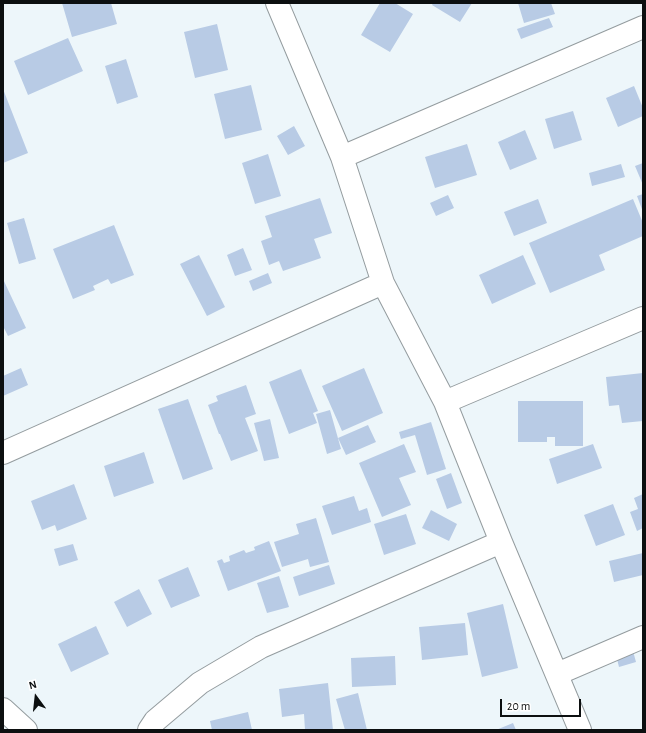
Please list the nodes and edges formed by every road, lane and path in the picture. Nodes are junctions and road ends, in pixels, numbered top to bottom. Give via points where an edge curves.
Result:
1 (277, 3) edge
2 (643, 27) edge
3 (342, 157) junction
4 (383, 282) junction
5 (643, 318) edge
6 (445, 402) junction
7 (3, 453) edge
8 (501, 542) junction
9 (643, 637) edge
10 (557, 674) junction
11 (3, 709) edge
12 (26, 730) edge
13 (149, 730) edge
14 (580, 730) edge

1 - 3 street
2 - 3 street
3 - 4 street
4 - 6 street
4 - 7 street
5 - 6 street
6 - 8 street
8 - 10 street
8 - 13 street via 261,647 200,683 155,721
9 - 10 street
10 - 14 street
11 - 12 street

